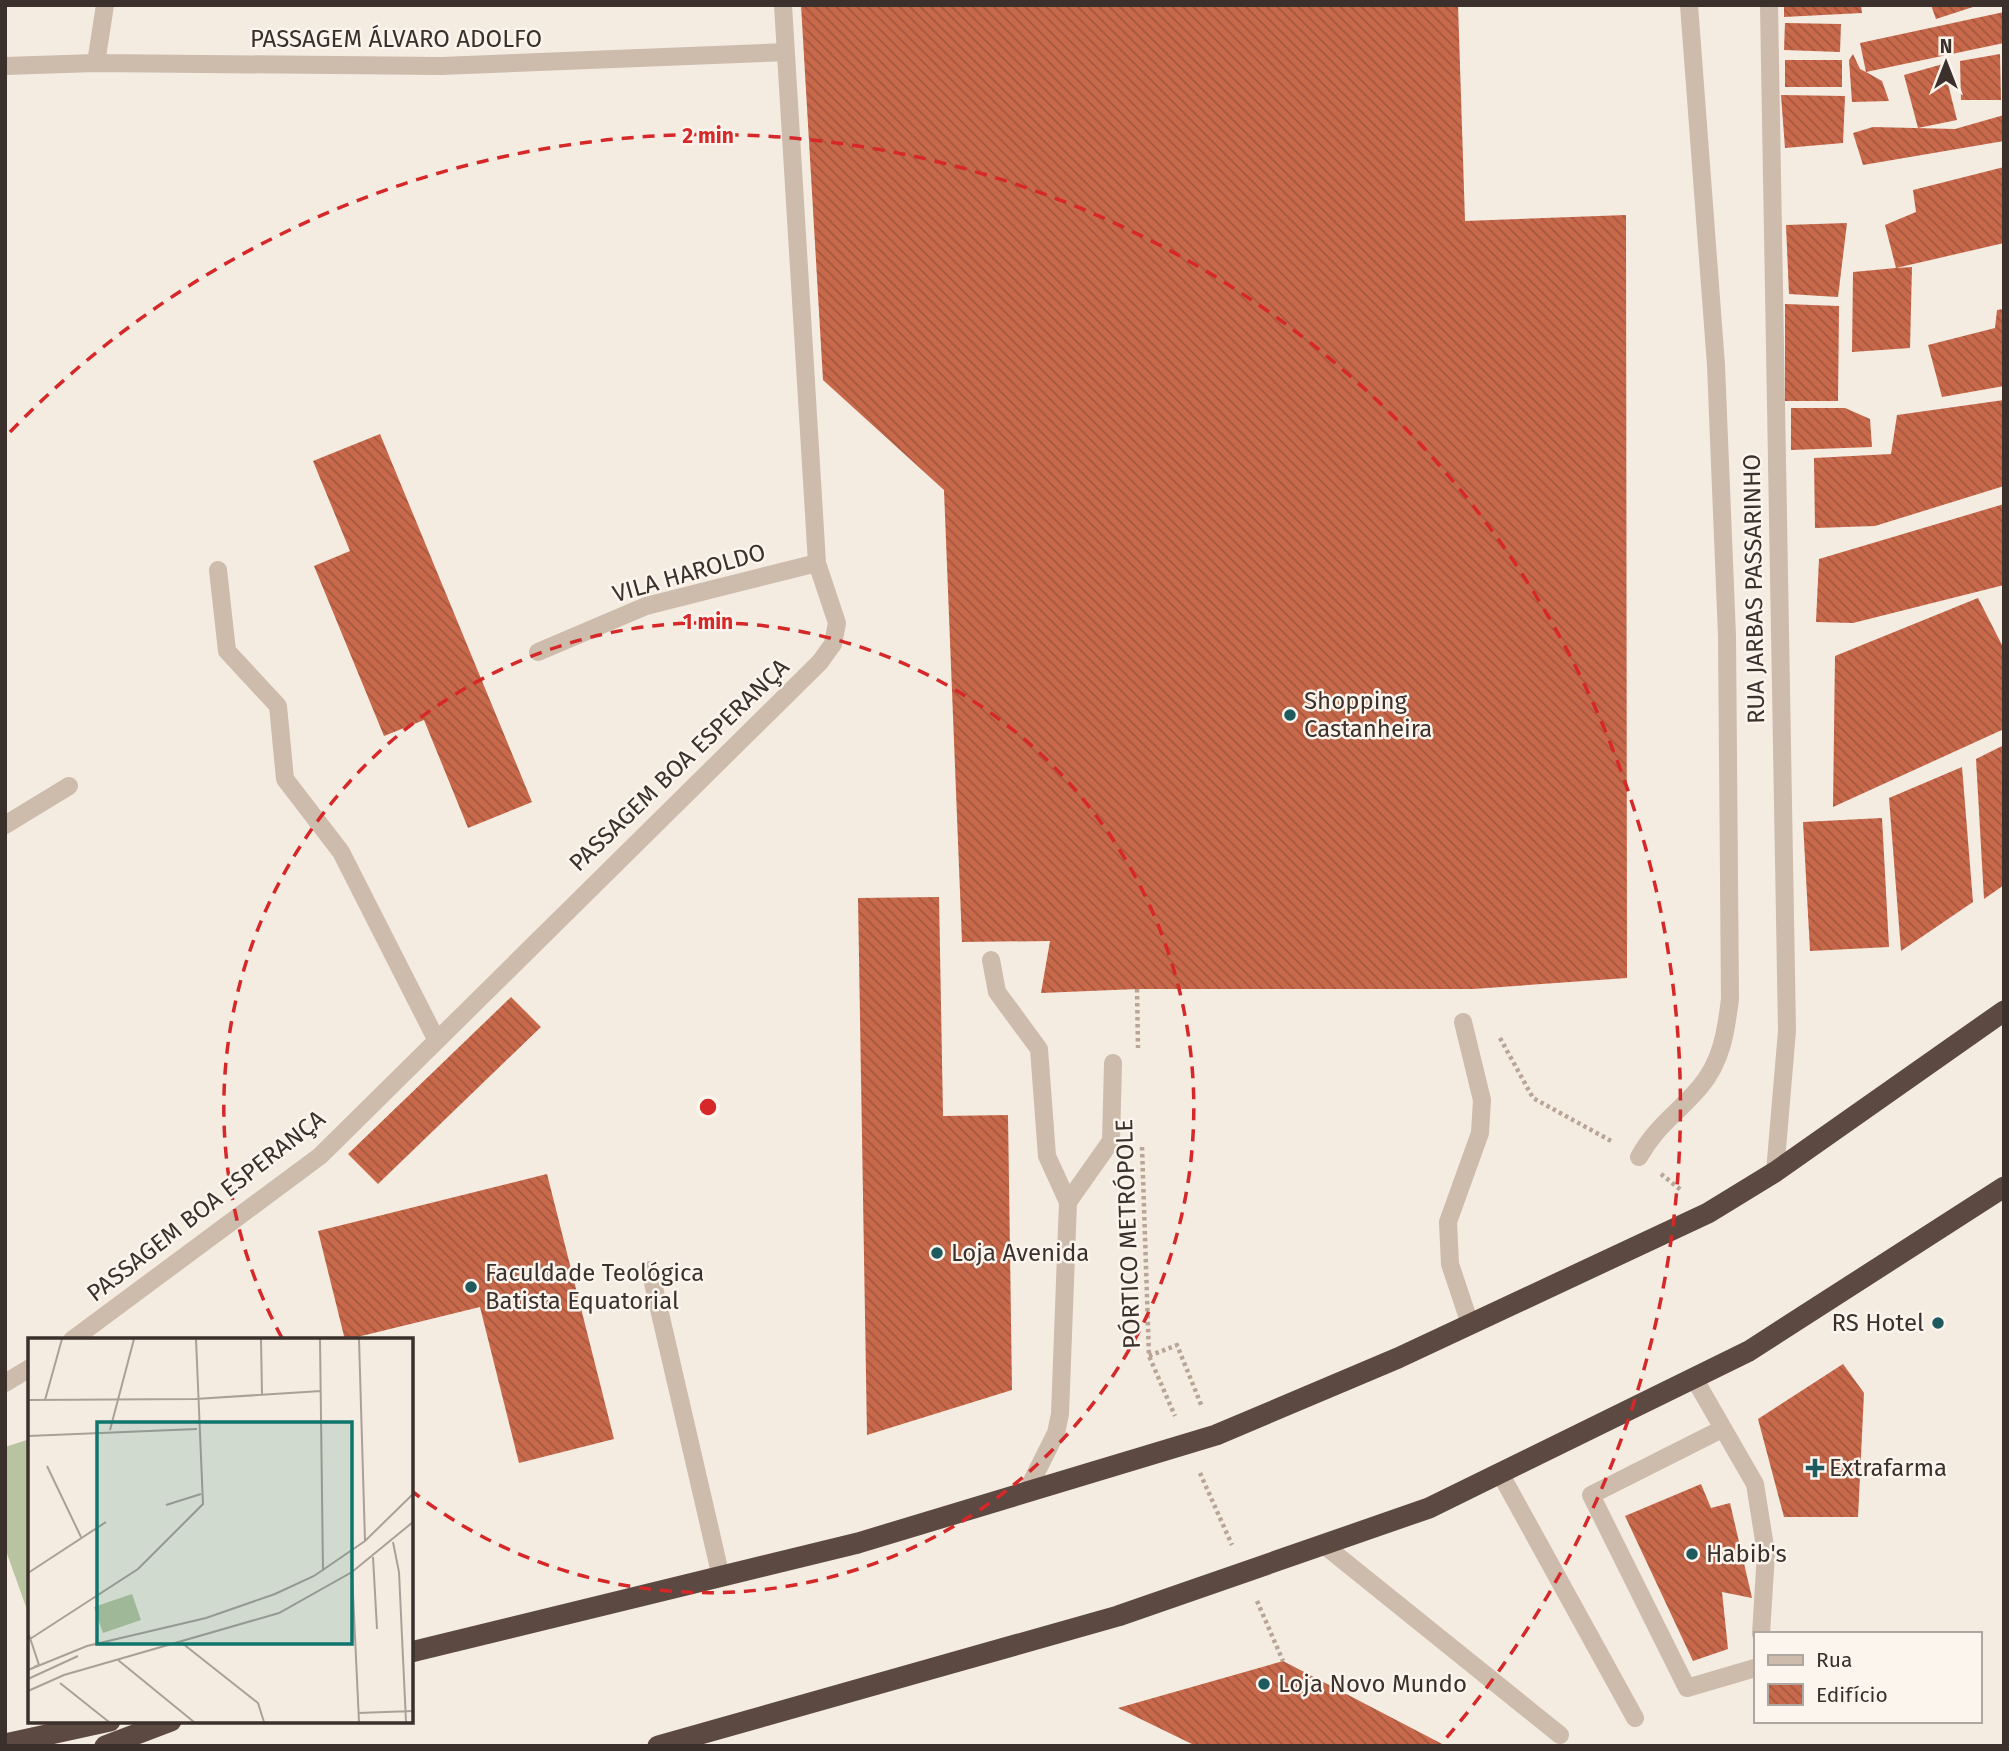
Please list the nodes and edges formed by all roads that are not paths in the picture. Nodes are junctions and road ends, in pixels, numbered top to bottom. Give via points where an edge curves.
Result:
1 (105, 5) edge
2 (783, 5) edge
3 (1689, 5) edge
4 (1769, 5) edge
5 (786, 52) junction
6 (96, 63) junction
7 (5, 66) edge
8 (817, 563) junction
9 (218, 570) dead end
10 (538, 652) dead end
11 (69, 786) dead end
12 (5, 825) edge
13 (991, 960) dead end
14 (2004, 1011) edge
15 (1463, 1022) dead end
16 (436, 1039) junction
17 (1113, 1063) dead end
18 (1639, 1157) road end
19 (1775, 1172) junction
20 (2004, 1187) edge
21 (1068, 1202) junction
22 (650, 1270) dead end
23 (1470, 1324) junction
24 (75, 1338) edge
25 (28, 1369) edge
26 (1694, 1378) junction
27 (5, 1383) edge
28 (1722, 1429) junction
29 (1500, 1473) junction
30 (1026, 1493) junction
31 (1324, 1545) junction
32 (721, 1577) junction
33 (1761, 1632) edge
34 (413, 1652) edge
35 (1754, 1668) edge
36 (1635, 1718) dead end
37 (101, 1723) edge
38 (166, 1723) edge
39 (1560, 1735) dead end
40 (5, 1744) edge
41 (663, 1745) edge
42 (105, 1746) edge

1 - 6 street
2 - 5 street, PASSAGEM BOA ESPERANÇA
3 - 18 street via 1716,365 1727,636 1730,999 1726,1037 1716,1062 1700,1087 1652,1134
4 - 19 street, RUA JARBAS PASSARINHO via 1787,1031
5 - 6 street, PASSAGEM ÁLVARO ADOLFO via 441,66
5 - 8 street, PASSAGEM BOA ESPERANÇA
6 - 7 street, PASSAGEM ÁLVARO ADOLFO
8 - 10 street, VILA HAROLDO via 646,606
8 - 16 street, PASSAGEM BOA ESPERANÇA via 837,623 833,644 820,662
9 - 16 street via 227,651 278,706 285,779 341,852
11 - 12 street
13 - 21 street via 998,992 1039,1049 1047,1156
14 - 19 highway
15 - 23 street via 1482,1100 1480,1133 1448,1222 1450,1264
16 - 24 street, PASSAGEM BOA ESPERANÇA via 320,1156
17 - 21 street via 1111,1141
19 - 23 highway via 1708,1213
20 - 26 highway via 1749,1351
21 - 30 street via 1064,1388 1055,1433
22 - 32 street
23 - 30 highway via 1216,1435
25 - 27 street
26 - 28 street
26 - 29 highway
28 - 33 street via 1755,1484 1766,1553
28 - 35 street via 1591,1495 1687,1688
29 - 31 highway via 1429,1508
29 - 36 street
30 - 32 highway via 858,1543
31 - 39 street
31 - 41 highway via 1118,1616
32 - 34 highway
37 - 40 highway
38 - 42 highway

